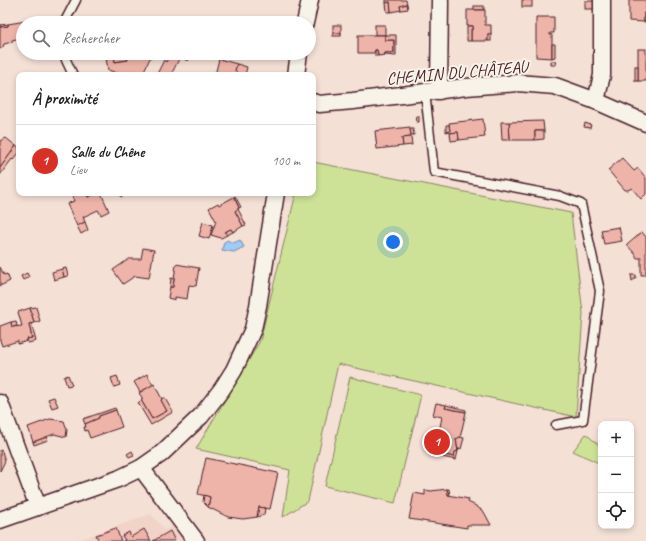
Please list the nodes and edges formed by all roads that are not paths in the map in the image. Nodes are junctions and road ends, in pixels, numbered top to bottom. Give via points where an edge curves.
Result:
1 (76, 0) edge
2 (310, 0) edge
3 (440, 0) edge
4 (602, 0) edge
5 (68, 16) edge
6 (307, 16) edge
7 (66, 60) edge
8 (298, 60) edge
9 (72, 72) edge
10 (296, 72) edge
11 (432, 91) junction
12 (596, 101) junction
13 (316, 103) edge
14 (646, 123) edge
15 (276, 196) edge
16 (0, 403) edge
17 (556, 425) dead end
18 (141, 468) junction
19 (38, 507) junction
20 (0, 520) edge
21 (196, 541) edge

1 - 5 lane
2 - 6 street
3 - 11 street
4 - 12 street via 602,75
7 - 9 lane
8 - 10 street
11 - 12 street, CHEMIN DU CHÂTEAU via 518,83 555,86
11 - 13 street, CHEMIN DU CHÂTEAU
11 - 17 lane via 434,172 560,196 581,204 600,291 583,420
12 - 14 street, CHEMIN DU CHÂTEAU
15 - 18 street via 258,306 253,329 244,351 222,389 201,416 161,454
16 - 19 street
18 - 19 street via 118,479
18 - 21 street
19 - 20 street

